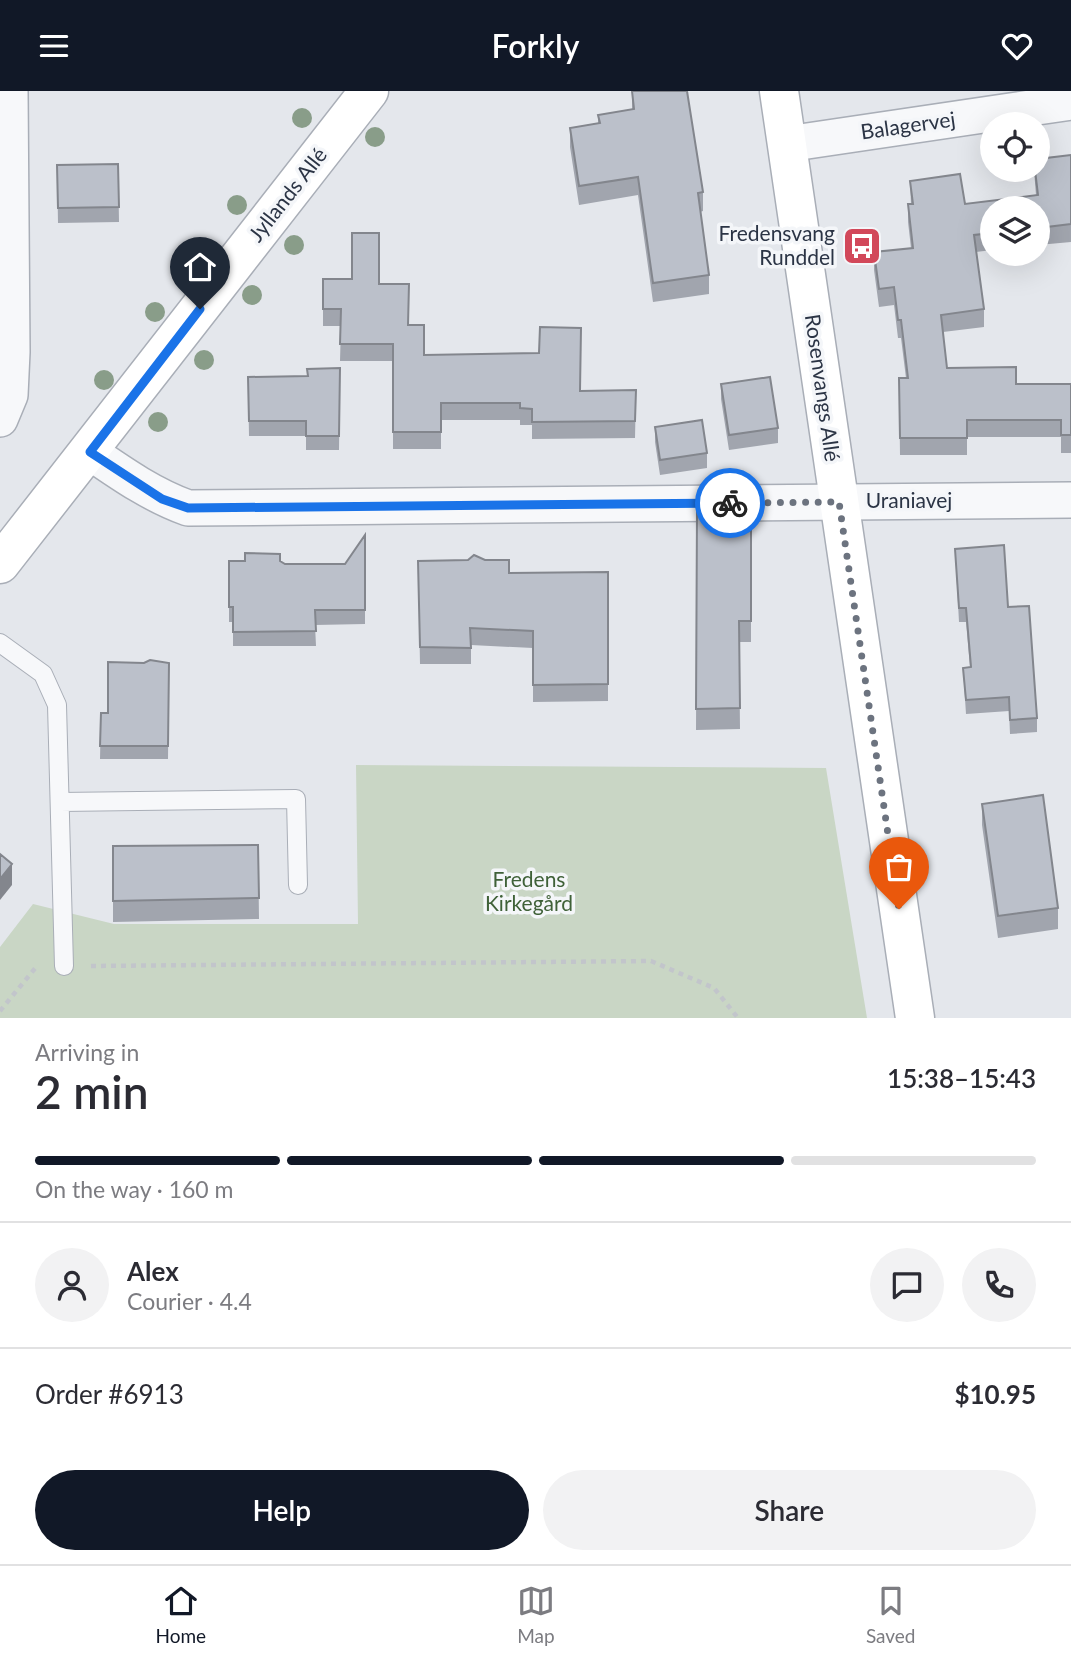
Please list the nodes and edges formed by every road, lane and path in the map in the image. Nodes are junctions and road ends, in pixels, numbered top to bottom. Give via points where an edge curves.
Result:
1 (10, 91) edge
2 (369, 91) edge
3 (779, 91) edge
4 (1071, 102) edge
5 (787, 144) junction
6 (0, 419) edge
7 (90, 452) junction
8 (1071, 500) edge
9 (839, 502) junction
10 (2, 559) edge
11 (0, 643) edge
12 (60, 802) junction
13 (298, 885) dead end
14 (64, 966) junction
15 (0, 1011) edge
16 (738, 1018) edge
17 (915, 1018) edge

1 - 6 street via 12,352 10,395
2 - 7 street, Jyllands Allé
3 - 5 street, Rosenvangs Allé
4 - 5 street, Balagervej
5 - 9 street, Rosenvangs Allé
7 - 9 street, Uraniavej via 153,493 188,508
7 - 10 street, Jyllands Allé
8 - 9 street, Uraniavej
9 - 17 street, Rosenvangs Allé
11 - 12 lane via 43,674 57,705
12 - 13 lane via 296,799
12 - 14 lane
14 - 15 path via 35,966
14 - 16 path via 651,961 714,988

